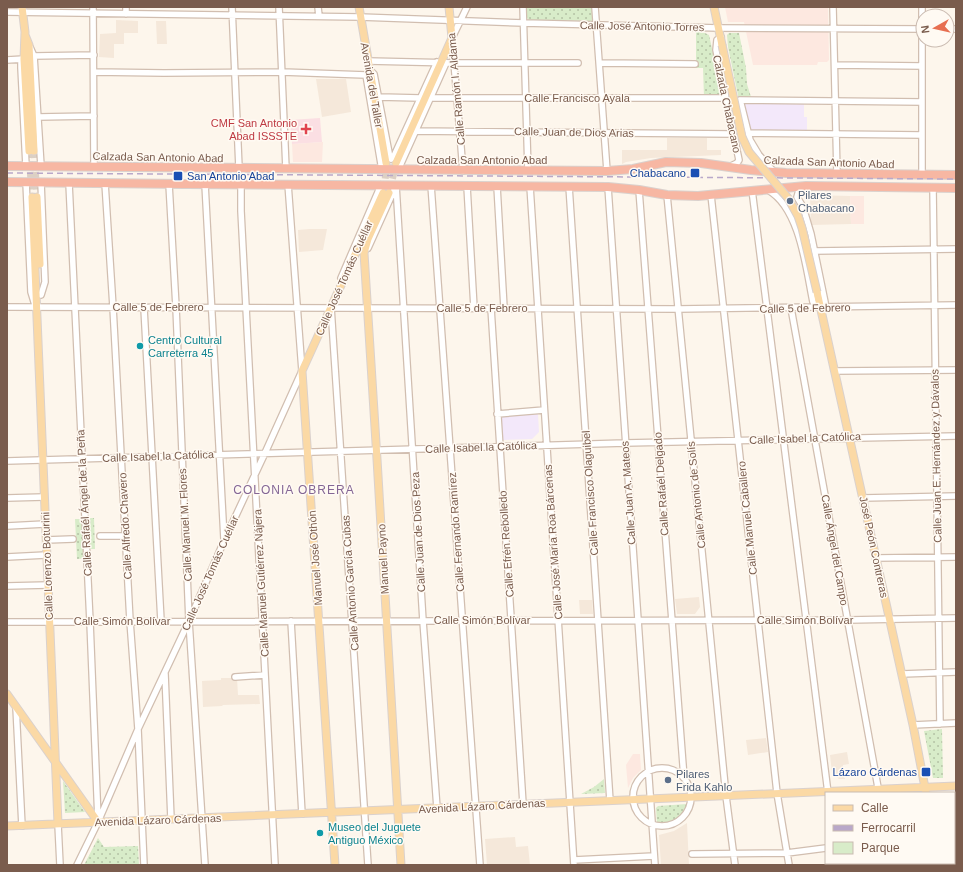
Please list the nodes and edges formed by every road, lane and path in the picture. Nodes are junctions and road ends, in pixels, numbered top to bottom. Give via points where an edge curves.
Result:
1 (126, 7) edge
2 (161, 7) edge
3 (232, 7) edge
4 (279, 7) edge
5 (318, 7) edge
6 (359, 7) edge
7 (449, 7) edge
8 (467, 7) edge
9 (523, 7) edge
10 (595, 7) edge
11 (714, 7) edge
12 (833, 7) edge
13 (22, 10) edge
14 (93, 10) edge
15 (7, 12) edge
16 (126, 14) junction
17 (161, 14) junction
18 (233, 14) junction
19 (279, 15) junction
20 (319, 16) junction
21 (360, 17) junction
22 (450, 19) junction
23 (461, 20) junction
24 (524, 23) junction
25 (596, 24) junction
26 (719, 28) junction
27 (834, 29) junction
28 (915, 29) edge
29 (25, 32) junction
30 (721, 37) junction
31 (452, 38) junction
32 (29, 45) junction
33 (922, 48) edge
34 (94, 54) junction
35 (34, 56) junction
36 (24, 59) junction
37 (7, 60) edge
38 (368, 61) junction
39 (441, 62) junction
40 (525, 62) junction
41 (578, 62) dead end
42 (455, 63) junction
43 (600, 63) junction
44 (695, 64) dead end
45 (835, 65) junction
46 (922, 66) junction
47 (94, 72) junction
48 (282, 72) junction
49 (235, 73) junction
50 (368, 73) junction
51 (378, 97) junction
52 (420, 98) junction
53 (430, 98) junction
54 (457, 98) junction
55 (526, 98) junction
56 (602, 98) junction
57 (725, 98) junction
58 (836, 100) junction
59 (922, 102) junction
60 (94, 116) junction
61 (38, 117) junction
62 (415, 131) junction
63 (460, 132) junction
64 (527, 132) junction
65 (605, 132) junction
66 (748, 133) junction
67 (733, 134) junction
68 (837, 135) junction
69 (922, 135) junction
70 (7, 166) edge
71 (26, 166) junction
72 (40, 166) junction
73 (384, 166) junction
74 (397, 166) junction
75 (94, 167) junction
76 (728, 167) junction
77 (239, 168) junction
78 (286, 169) junction
79 (463, 171) junction
80 (528, 171) junction
81 (607, 171) junction
82 (837, 174) junction
83 (922, 175) junction
84 (956, 175) edge
85 (774, 176) junction
86 (7, 182) edge
87 (26, 182) junction
88 (41, 182) junction
89 (69, 183) junction
90 (105, 183) junction
91 (169, 184) junction
92 (205, 184) junction
93 (241, 184) junction
94 (288, 184) junction
95 (396, 185) junction
96 (430, 185) junction
97 (467, 186) junction
98 (497, 186) junction
99 (530, 186) junction
100 (569, 186) junction
101 (608, 186) junction
102 (806, 186) junction
103 (933, 188) junction
104 (956, 188) edge
105 (766, 189) junction
106 (384, 190) junction
107 (639, 190) junction
108 (752, 190) junction
109 (667, 195) junction
110 (711, 195) junction
111 (933, 249) junction
112 (956, 249) edge
113 (815, 251) junction
114 (366, 288) junction
115 (41, 295) junction
116 (934, 306) junction
117 (956, 306) edge
118 (7, 307) edge
119 (74, 307) junction
120 (113, 307) junction
121 (37, 308) junction
122 (144, 308) junction
123 (176, 308) junction
124 (211, 308) junction
125 (247, 308) junction
126 (297, 308) junction
127 (331, 308) junction
128 (368, 308) junction
129 (404, 308) junction
130 (440, 308) junction
131 (474, 308) junction
132 (491, 308) junction
133 (504, 308) junction
134 (537, 308) junction
135 (577, 308) junction
136 (616, 308) junction
137 (648, 308) junction
138 (723, 308) junction
139 (767, 308) junction
140 (791, 308) junction
141 (820, 308) junction
142 (678, 309) junction
143 (935, 370) junction
144 (956, 370) edge
145 (302, 371) junction
146 (835, 371) junction
147 (544, 410) junction
148 (498, 414) junction
149 (936, 436) junction
150 (956, 436) edge
151 (849, 437) junction
152 (815, 438) junction
153 (783, 439) junction
154 (738, 440) junction
155 (691, 441) junction
156 (658, 442) junction
157 (625, 443) junction
158 (586, 444) junction
159 (546, 445) junction
160 (500, 447) junction
161 (450, 448) junction
162 (413, 449) junction
163 (377, 450) junction
164 (342, 451) junction
165 (307, 452) junction
166 (265, 453) junction
167 (254, 454) junction
168 (219, 455) junction
169 (152, 456) junction
170 (182, 456) junction
171 (121, 457) junction
172 (82, 458) junction
173 (7, 460) edge
174 (42, 460) junction
175 (255, 474) junction
176 (956, 496) edge
177 (44, 497) junction
178 (937, 497) junction
179 (7, 498) edge
180 (863, 498) junction
181 (45, 524) junction
182 (7, 526) edge
183 (100, 536) dead end
184 (125, 536) junction
185 (73, 539) dead end
186 (46, 540) junction
187 (224, 540) junction
188 (46, 555) junction
189 (7, 556) edge
190 (937, 557) junction
191 (956, 557) edge
192 (876, 558) junction
193 (48, 585) junction
194 (7, 586) edge
195 (938, 618) junction
196 (956, 618) edge
197 (890, 619) junction
198 (424, 620) junction
199 (463, 620) junction
200 (511, 620) junction
201 (558, 620) junction
202 (598, 620) junction
203 (637, 620) junction
204 (672, 620) junction
205 (709, 620) junction
206 (758, 620) junction
207 (806, 620) junction
208 (848, 620) junction
209 (130, 621) junction
210 (161, 621) junction
211 (189, 621) junction
212 (263, 621) junction
213 (291, 621) junction
214 (319, 621) junction
215 (352, 621) junction
216 (387, 621) junction
217 (7, 622) edge
218 (49, 622) junction
219 (90, 622) junction
220 (165, 672) junction
221 (956, 672) edge
222 (939, 673) junction
223 (902, 674) junction
224 (265, 675) junction
225 (235, 677) dead end
226 (7, 694) edge
227 (16, 707) junction
228 (956, 723) edge
229 (940, 724) junction
230 (913, 725) junction
231 (138, 729) junction
232 (55, 763) junction
233 (648, 771) junction
234 (684, 778) junction
235 (956, 786) edge
236 (925, 790) edge
237 (879, 791) edge
238 (825, 792) edge
239 (828, 792) edge
240 (777, 793) junction
241 (726, 796) junction
242 (691, 797) junction
243 (650, 799) junction
244 (610, 800) junction
245 (633, 800) junction
246 (569, 802) junction
247 (523, 804) junction
248 (476, 806) junction
249 (437, 808) junction
250 (397, 810) junction
251 (365, 811) junction
252 (332, 812) junction
253 (302, 814) junction
254 (273, 815) junction
255 (202, 818) junction
256 (171, 819) junction
257 (142, 820) junction
258 (98, 822) junction
259 (58, 824) junction
260 (652, 825) junction
261 (7, 826) edge
262 (22, 826) junction
263 (825, 848) edge
264 (787, 853) junction
265 (692, 854) dead end
266 (734, 854) junction
267 (654, 856) junction
268 (574, 862) edge
269 (60, 865) edge
270 (77, 865) edge
271 (144, 865) edge
272 (205, 865) edge
273 (275, 865) edge
274 (335, 865) edge
275 (368, 865) edge
276 (401, 865) edge
277 (480, 865) edge
278 (655, 865) edge
279 (735, 865) edge
280 (789, 865) edge

1 - 16 street
2 - 17 street
3 - 18 street
4 - 19 street
5 - 20 street
6 - 21 main road, Avenida del Taller
7 - 22 main road, Calle Ramón I. Aldama
8 - 23 street
9 - 24 street
10 - 25 street
11 - 26 main road, Calzada Chabacano
12 - 27 street
13 - 14 street, Calle José Antonio Torres
13 - 15 street, Calle José Antonio Torres
13 - 29 main road
14 - 16 street, Calle José Antonio Torres
14 - 34 street
16 - 17 street, Calle José Antonio Torres
17 - 18 street, Calle José Antonio Torres
18 - 19 street, Calle José Antonio Torres
18 - 49 street
19 - 20 street, Calle José Antonio Torres
19 - 48 street
20 - 21 street, Calle José Antonio Torres
21 - 22 street, Calle José Antonio Torres
21 - 38 main road, Avenida del Taller
22 - 23 street, Calle José Antonio Torres
22 - 31 main road, Calle Ramón I. Aldama
23 - 24 street, Calle José Antonio Torres
23 - 31 street
24 - 25 street, Calle José Antonio Torres
24 - 40 street
25 - 26 street, Calle José Antonio Torres
25 - 43 street
26 - 27 street, Calle José Antonio Torres
26 - 30 main road, Calzada Chabacano
27 - 28 street, Calle José Antonio Torres
27 - 45 street
29 - 32 main road
29 - 36 main road
30 - 57 street, Calzada Chabacano via 717,40 716,50
30 - 85 main road, Calzada Chabacano, bridge via 742,137 749,152
31 - 39 main road
31 - 42 street, Calle Ramón I. Aldama
32 - 35 street
32 - 36 main road via 32,151
33 - 46 street
34 - 35 street
34 - 47 street
35 - 61 street
36 - 37 street
36 - 71 street via 21,68
38 - 39 street
38 - 50 main road, Avenida del Taller
39 - 42 street
39 - 52 street
39 - 53 street
39 - 74 main road
40 - 41 street
40 - 42 street
40 - 55 street
42 - 54 street, Calle Ramón I. Aldama
43 - 44 street
43 - 56 street
45 - 46 street
45 - 58 street
46 - 59 street
47 - 49 street
47 - 60 street
48 - 49 street
48 - 50 street
48 - 78 street
49 - 77 street
50 - 51 street via 374,74
50 - 73 main road, Avenida del Taller
51 - 52 street
51 - 52 street via 391,159
53 - 54 street, Calle Francisco Ayala
53 - 62 street
54 - 55 street, Calle Francisco Ayala
54 - 63 street, Calle Ramón I. Aldama
55 - 56 street, Calle Francisco Ayala
55 - 64 street
56 - 57 street, Calle Francisco Ayala
56 - 65 street
57 - 67 street, Calzada Chabacano
58 - 59 street
58 - 66 street, Calzada Chabacano via 740,100
58 - 68 street
59 - 69 street
60 - 61 street
60 - 75 street
61 - 72 street
62 - 63 street, Calle Juan de Dios Arias
62 - 74 street
63 - 64 street, Calle Juan de Dios Arias
63 - 79 street, Calle Ramón I. Aldama
64 - 65 street, Calle Juan de Dios Arias
64 - 80 street
65 - 67 street, Calle Juan de Dios Arias
65 - 81 street
66 - 68 street
66 - 85 street, Calzada Chabacano
67 - 76 street, Calzada Chabacano via 739,160
68 - 69 street
68 - 82 street
69 - 83 street
70 - 71 highway, Calzada San Antonio Abad
71 - 72 highway, Calzada San Antonio Abad
72 - 75 highway, Calzada San Antonio Abad
73 - 74 highway, Calzada San Antonio Abad
73 - 78 highway, Calzada San Antonio Abad
74 - 79 highway, Calzada San Antonio Abad
75 - 77 highway, Calzada San Antonio Abad
76 - 81 highway, Calzada San Antonio Abad via 666,162
76 - 85 highway, Calzada San Antonio Abad
77 - 78 highway, Calzada San Antonio Abad
79 - 80 highway, Calzada San Antonio Abad
80 - 81 highway, Calzada San Antonio Abad
82 - 83 highway, Calzada San Antonio Abad
82 - 85 highway, Calzada San Antonio Abad
83 - 84 highway, Calzada San Antonio Abad
85 - 141 main road, José Peón Contreras, bridge via 798,216
86 - 87 highway, Calzada San Antonio Abad
87 - 88 highway, Calzada San Antonio Abad
87 - 121 street, Calle Lorenzo Boturini via 31,292
88 - 89 highway, Calzada San Antonio Abad
88 - 115 street, Calle Lorenzo Boturini via 45,282
89 - 90 highway, Calzada San Antonio Abad
89 - 119 street, Calle Rafaél Ángel de la Peña
90 - 91 highway, Calzada San Antonio Abad
90 - 120 street, Calle Alfredo Chavero
91 - 92 highway, Calzada San Antonio Abad
91 - 123 street, Calle Manuel M. Flores
92 - 93 highway, Calzada San Antonio Abad
92 - 124 street
93 - 94 highway, Calzada San Antonio Abad
93 - 125 street, Calle Manuel Gutiérrez Nájera
94 - 106 highway, Calzada San Antonio Abad
94 - 126 street, Manuel José Othón
95 - 96 highway, Calzada San Antonio Abad
95 - 106 highway, Calzada San Antonio Abad
95 - 114 street via 368,248 369,277
95 - 129 street, Calle Juan de Dios Peza
96 - 97 highway, Calzada San Antonio Abad
96 - 130 street, Calle Fernando Ramírez
97 - 98 highway, Calzada San Antonio Abad
97 - 131 street
98 - 99 highway, Calzada San Antonio Abad
98 - 133 street
99 - 100 highway, Calzada San Antonio Abad
99 - 134 street, Calle José María Roa Bárcenas
100 - 101 highway, Calzada San Antonio Abad
100 - 135 street, Calle Francisco Olaguibel
101 - 107 highway, Calzada San Antonio Abad
101 - 136 street, Calle Juan A. Mateos
102 - 103 highway, Calzada San Antonio Abad
102 - 105 highway, Calzada San Antonio Abad
102 - 113 street via 799,190 797,197 803,207
103 - 104 highway, Calzada San Antonio Abad
103 - 111 street, Calle Juan E. Hernández y Dávalos
105 - 108 highway, Calzada San Antonio Abad
105 - 141 street, José Peón Contreras via 778,196 791,215 801,246 813,302
106 - 114 main road, Calle José Tomás Cuéllar via 365,246
106 - 127 main road, Calle José Tomás Cuéllar
107 - 109 highway, Calzada San Antonio Abad
107 - 137 street, Calle Rafaél Delgado
108 - 110 highway, Calzada San Antonio Abad
108 - 139 street
109 - 110 highway, Calzada San Antonio Abad
109 - 142 street, Calle Antonio de Solís
110 - 138 street, Calle Manuel Caballero
111 - 112 street
111 - 113 street
111 - 116 street, Calle Juan E. Hernández y Dávalos
113 - 141 street via 825,302
114 - 128 main road, Calle José Tomás Cuéllar
115 - 121 main road, Calle Lorenzo Boturini
115 - 121 main road, Calle Lorenzo Boturini via 34,197
116 - 117 street, Calle 5 de Febrero
116 - 141 street, Calle 5 de Febrero
116 - 143 street, Calle Juan E. Hernández y Dávalos
118 - 121 street, Calle 5 de Febrero
119 - 120 street, Calle 5 de Febrero
119 - 121 street, Calle 5 de Febrero
119 - 172 street, Calle Rafaél Ángel de la Peña
120 - 122 street, Calle 5 de Febrero
120 - 171 street, Calle Alfredo Chavero
121 - 174 main road, Calle Lorenzo Boturini
122 - 123 street, Calle 5 de Febrero
122 - 169 street
123 - 124 street, Calle 5 de Febrero
123 - 170 street, Calle Manuel M. Flores
124 - 125 street, Calle 5 de Febrero
124 - 168 street
125 - 126 street, Calle 5 de Febrero
125 - 167 street, Calle Manuel Gutiérrez Nájera
126 - 127 street, Calle 5 de Febrero
126 - 145 street, Manuel José Othón
127 - 128 street, Calle 5 de Febrero
127 - 145 main road, Calle José Tomás Cuéllar
127 - 164 street, Calle Antonio García Cubas
128 - 129 street, Calle 5 de Febrero
128 - 163 main road, Manuel Payno
129 - 130 street, Calle 5 de Febrero
129 - 162 street, Calle Juan de Dios Peza
130 - 131 street, Calle 5 de Febrero
130 - 161 street, Calle Fernando Ramírez
131 - 132 street, Calle 5 de Febrero
132 - 133 street, Calle 5 de Febrero
132 - 148 street, Calle Efrén Rebolledo
133 - 134 street, Calle 5 de Febrero
134 - 135 street, Calle 5 de Febrero
134 - 147 street, Calle José María Roa Bárcenas
135 - 136 street, Calle 5 de Febrero
135 - 158 street, Calle Francisco Olaguibel
136 - 137 street, Calle 5 de Febrero
136 - 157 street, Calle Juan A. Mateos
137 - 142 street, Calle 5 de Febrero
137 - 156 street, Calle Rafaél Delgado
138 - 139 street, Calle 5 de Febrero
138 - 142 street, Calle 5 de Febrero
138 - 154 street, Calle Manuel Caballero
139 - 140 street, Calle 5 de Febrero
139 - 153 street
140 - 141 street, Calle 5 de Febrero
140 - 152 street, Calle Ángel del Campo
141 - 146 main road, José Peón Contreras
142 - 155 street, Calle Antonio de Solís
143 - 144 street
143 - 146 street
143 - 149 street, Calle Juan E. Hernández y Dávalos
145 - 165 main road, Manuel José Othón
145 - 166 street, Calle José Tomás Cuéllar
146 - 151 main road, José Peón Contreras
147 - 148 street
147 - 159 street, Calle José María Roa Bárcenas
148 - 160 street, Calle Efrén Rebolledo
149 - 150 street, Calle Isabel la Católica
149 - 151 street, Calle Isabel la Católica
149 - 178 street, Calle Juan E. Hernández y Dávalos
151 - 152 street, Calle Isabel la Católica
151 - 180 main road, José Peón Contreras
152 - 153 street, Calle Isabel la Católica
152 - 208 street, Calle Ángel del Campo
153 - 154 street, Calle Isabel la Católica
153 - 207 street
154 - 155 street, Calle Isabel la Católica
154 - 206 street, Calle Manuel Caballero
155 - 156 street, Calle Isabel la Católica
155 - 205 street, Calle Antonio de Solís
156 - 157 street, Calle Isabel la Católica
156 - 204 street, Calle Rafaél Delgado
157 - 158 street, Calle Isabel la Católica
157 - 203 street, Calle Juan A. Mateos
158 - 159 street, Calle Isabel la Católica
158 - 202 street, Calle Francisco Olaguibel
159 - 160 street, Calle Isabel la Católica
159 - 201 street, Calle José María Roa Bárcenas
160 - 161 street, Calle Isabel la Católica
160 - 200 street, Calle Efrén Rebolledo
161 - 162 street, Calle Isabel la Católica
161 - 199 street, Calle Fernando Ramírez
162 - 163 street, Calle Isabel la Católica
162 - 198 street, Calle Juan de Dios Peza
163 - 164 street, Calle Isabel la Católica
163 - 216 main road, Manuel Payno
164 - 165 street, Calle Isabel la Católica
164 - 215 street, Calle Antonio García Cubas
165 - 166 street, Calle Isabel la Católica
165 - 214 main road, Manuel José Othón
166 - 167 street, Calle Isabel la Católica
166 - 175 street, Calle José Tomás Cuéllar
167 - 168 street, Calle Isabel la Católica
167 - 175 street, Calle Manuel Gutiérrez Nájera
168 - 170 street, Calle Isabel la Católica
168 - 187 street
169 - 170 street, Calle Isabel la Católica
169 - 171 street, Calle Isabel la Católica
169 - 210 street
170 - 211 street, Calle Manuel M. Flores
171 - 172 street, Calle Isabel la Católica
171 - 184 street, Calle Alfredo Chavero
172 - 174 street, Calle Isabel la Católica
172 - 219 street, Calle Rafaél Ángel de la Peña
173 - 174 street, Calle Isabel la Católica
174 - 177 main road, Calle Lorenzo Boturini
175 - 187 street, Calle José Tomás Cuéllar
175 - 212 street, Calle Manuel Gutiérrez Nájera
176 - 178 street
177 - 179 street
177 - 181 main road, Calle Lorenzo Boturini
178 - 180 street
178 - 190 street, Calle Juan E. Hernández y Dávalos
180 - 192 main road, José Peón Contreras
181 - 182 street
181 - 186 main road, Calle Lorenzo Boturini
183 - 184 street
184 - 209 street, Calle Alfredo Chavero
185 - 186 street
186 - 188 main road, Calle Lorenzo Boturini
187 - 211 street, Calle José Tomás Cuéllar
188 - 189 street
188 - 193 main road, Calle Lorenzo Boturini
190 - 191 street
190 - 192 street
190 - 195 street, Calle Juan E. Hernández y Dávalos
192 - 197 main road, José Peón Contreras
193 - 194 street
193 - 218 main road, Calle Lorenzo Boturini
195 - 196 street, Calle Simón Bolívar
195 - 197 street, Calle Simón Bolívar
195 - 222 street, Calle Juan E. Hernández y Dávalos
197 - 208 street, Calle Simón Bolívar
197 - 223 main road, José Peón Contreras
198 - 199 street, Calle Simón Bolívar
198 - 216 street, Calle Simón Bolívar
198 - 249 street, Calle Juan de Dios Peza
199 - 200 street, Calle Simón Bolívar
199 - 248 street, Calle Fernando Ramírez
200 - 201 street, Calle Simón Bolívar
200 - 247 street, Calle Efrén Rebolledo
201 - 202 street, Calle Simón Bolívar
201 - 246 street, Calle José María Roa Bárcenas
202 - 203 street, Calle Simón Bolívar
202 - 244 street, Calle Francisco Olaguibel
203 - 204 street, Calle Simón Bolívar
203 - 233 street, Calle Juan A. Mateos
204 - 205 street, Calle Simón Bolívar
204 - 234 street, Calle Rafaél Delgado
205 - 206 street, Calle Simón Bolívar
205 - 241 street, Calle Antonio de Solís
206 - 207 street, Calle Simón Bolívar
206 - 240 street, Calle Manuel Caballero
207 - 208 street, Calle Simón Bolívar
207 - 239 street
208 - 237 street, Calle Ángel del Campo
209 - 210 street, Calle Simón Bolívar
209 - 219 street, Calle Simón Bolívar
209 - 231 street, Calle Alfredo Chavero
210 - 211 street, Calle Simón Bolívar
211 - 212 street, Calle Simón Bolívar
211 - 220 street, Calle José Tomás Cuéllar
211 - 255 street, Calle Manuel M. Flores
212 - 213 street, Calle Simón Bolívar
212 - 224 street, Calle Manuel Gutiérrez Nájera
213 - 214 street, Calle Simón Bolívar
213 - 253 street
214 - 215 street, Calle Simón Bolívar
214 - 252 main road, Manuel José Othón
215 - 216 street, Calle Simón Bolívar
215 - 251 street, Calle Antonio García Cubas
216 - 250 main road, Manuel Payno
217 - 218 street, Calle Simón Bolívar
218 - 219 street, Calle Simón Bolívar
218 - 232 main road, Calle Lorenzo Boturini
219 - 258 street, Calle Rafaél Ángel de la Peña
220 - 231 street, Calle José Tomás Cuéllar
220 - 256 street
221 - 222 street
222 - 223 street
222 - 229 street, Calle Juan E. Hernández y Dávalos
223 - 230 main road, José Peón Contreras
224 - 225 street
224 - 254 street, Calle Manuel Gutiérrez Nájera
226 - 227 main road
227 - 232 main road
227 - 262 street
228 - 229 street
229 - 230 street
230 - 236 main road, José Peón Contreras
231 - 257 street, Calle Alfredo Chavero
231 - 258 street, Calle José Tomás Cuéllar
232 - 258 main road
232 - 259 main road, Calle Lorenzo Boturini
233 - 234 street via 667,769
233 - 243 street, Calle Juan A. Mateos
233 - 245 street via 636,783
234 - 242 street, Calle Rafaél Delgado
235 - 236 main road, Avenida Lázaro Cárdenas
236 - 237 main road, Avenida Lázaro Cárdenas
237 - 239 main road, Avenida Lázaro Cárdenas
238 - 240 main road, Avenida Lázaro Cárdenas
240 - 241 main road, Avenida Lázaro Cárdenas
240 - 264 street, Calle Manuel Caballero
241 - 242 main road, Avenida Lázaro Cárdenas
241 - 266 street, Calle Antonio de Solís
242 - 243 main road, Avenida Lázaro Cárdenas
242 - 260 street via 689,809 680,821 666,826
243 - 245 main road, Avenida Lázaro Cárdenas
243 - 260 street, Calle Juan A. Mateos
244 - 245 main road, Avenida Lázaro Cárdenas
244 - 246 main road, Avenida Lázaro Cárdenas
245 - 260 street via 640,817
246 - 247 main road, Avenida Lázaro Cárdenas
246 - 268 street, Calle José María Roa Bárcenas
247 - 248 main road, Avenida Lázaro Cárdenas
248 - 249 main road, Avenida Lázaro Cárdenas
248 - 277 street, Calle Fernando Ramírez
249 - 250 main road, Avenida Lázaro Cárdenas
250 - 251 main road, Avenida Lázaro Cárdenas
250 - 276 main road, Manuel Payno
251 - 252 main road, Avenida Lázaro Cárdenas
251 - 275 street, Calle Antonio García Cubas
252 - 253 main road, Avenida Lázaro Cárdenas
252 - 274 main road, Manuel José Othón
253 - 254 main road, Avenida Lázaro Cárdenas
254 - 255 main road, Avenida Lázaro Cárdenas
254 - 273 street, Calle Manuel Gutiérrez Nájera
255 - 256 main road, Avenida Lázaro Cárdenas
255 - 272 street, Calle Manuel M. Flores
256 - 257 main road, Avenida Lázaro Cárdenas
257 - 258 main road, Avenida Lázaro Cárdenas
257 - 271 street, Calle Alfredo Chavero
258 - 259 main road, Avenida Lázaro Cárdenas
258 - 270 street, Calle José Tomás Cuéllar
259 - 262 main road, Avenida Lázaro Cárdenas
259 - 269 street
260 - 267 street, Calle Juan A. Mateos
261 - 262 main road, Avenida Lázaro Cárdenas
263 - 264 street
264 - 266 street
264 - 280 street, Calle Manuel Caballero
265 - 266 street
266 - 279 street, Calle Antonio de Solís
267 - 268 street
267 - 278 street, Calle Juan A. Mateos

